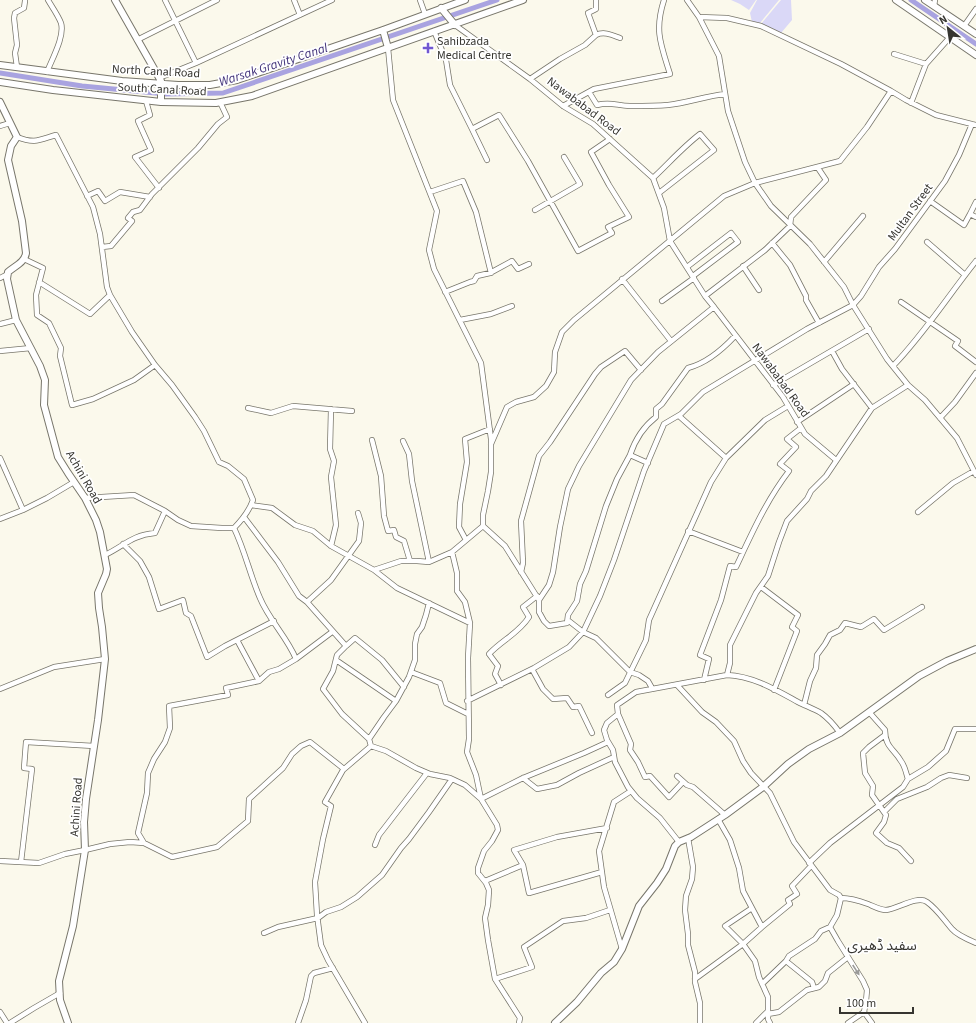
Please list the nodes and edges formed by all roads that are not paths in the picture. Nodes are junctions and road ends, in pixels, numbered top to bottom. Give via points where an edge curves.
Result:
1 (48, 0) edge
2 (115, 0) edge
3 (165, 0) edge
4 (217, 0) edge
5 (294, 0) edge
6 (332, 0) edge
7 (420, 0) edge
8 (465, 0) edge
9 (523, 0) edge
10 (596, 0) edge
11 (664, 0) edge
12 (687, 0) edge
13 (896, 0) edge
14 (925, 0) edge
15 (25, 1) dead end
16 (935, 3) edge
17 (976, 9) edge
18 (443, 11) junction
19 (425, 14) junction
20 (300, 15) junction
21 (699, 17) junction
22 (175, 21) junction
23 (453, 23) junction
24 (964, 26) junction
25 (383, 30) junction
26 (434, 31) junction
27 (976, 34) edge
28 (596, 35) junction
29 (950, 37) junction
30 (620, 38) dead end
31 (137, 40) junction
32 (388, 47) junction
33 (894, 54) dead end
34 (976, 55) edge
35 (196, 63) junction
36 (926, 64) junction
37 (0, 65) edge
38 (17, 67) junction
39 (47, 72) junction
40 (530, 79) junction
41 (0, 82) edge
42 (161, 83) junction
43 (891, 91) junction
44 (589, 92) junction
45 (725, 94) junction
46 (146, 101) junction
47 (161, 101) junction
48 (0, 102) edge
49 (220, 102) junction
50 (911, 103) junction
51 (563, 106) junction
52 (10, 123) junction
53 (974, 124) edge
54 (0, 126) edge
55 (472, 129) junction
56 (17, 138) junction
57 (610, 139) junction
58 (564, 157) dead end
59 (488, 160) dead end
60 (818, 168) junction
61 (653, 178) junction
62 (755, 183) junction
63 (159, 188) junction
64 (430, 192) junction
65 (659, 193) junction
66 (87, 196) junction
67 (150, 197) junction
68 (930, 201) junction
69 (551, 202) junction
70 (976, 202) edge
71 (535, 210) dead end
72 (970, 214) junction
73 (863, 216) dead end
74 (976, 217) edge
75 (790, 226) junction
76 (670, 242) junction
77 (927, 242) dead end
78 (772, 243) junction
79 (102, 247) junction
80 (24, 259) junction
81 (976, 261) edge
82 (824, 262) junction
83 (529, 264) dead end
84 (744, 266) junction
85 (687, 267) junction
86 (491, 273) junction
87 (8, 274) junction
88 (965, 275) junction
89 (693, 277) junction
90 (0, 278) edge
91 (622, 279) junction
92 (39, 282) junction
93 (759, 290) dead end
94 (445, 292) junction
95 (110, 295) junction
96 (705, 296) junction
97 (662, 301) dead end
98 (901, 302) dead end
99 (853, 305) junction
100 (512, 306) dead end
101 (714, 307) junction
102 (16, 320) junction
103 (460, 320) junction
104 (819, 323) junction
105 (930, 323) junction
106 (0, 324) edge
107 (869, 329) junction
108 (735, 336) junction
109 (671, 341) junction
110 (30, 348) junction
111 (0, 351) edge
112 (832, 351) junction
113 (754, 361) junction
114 (976, 362) edge
115 (154, 365) junction
116 (893, 366) junction
117 (640, 370) junction
118 (976, 374) edge
119 (854, 384) junction
120 (908, 384) junction
121 (773, 385) junction
122 (788, 406) junction
123 (248, 408) dead end
124 (872, 408) junction
125 (332, 409) junction
126 (352, 411) dead end
127 (679, 416) junction
128 (940, 418) junction
129 (797, 422) junction
130 (801, 428) junction
131 (490, 429) junction
132 (372, 440) dead end
133 (403, 441) dead end
134 (491, 444) junction
135 (630, 455) junction
136 (0, 458) edge
137 (726, 458) junction
138 (836, 460) junction
139 (648, 463) junction
140 (975, 474) edge
141 (74, 482) junction
142 (85, 498) junction
143 (252, 505) junction
144 (23, 510) junction
145 (165, 511) junction
146 (918, 512) dead end
147 (358, 513) dead end
148 (244, 517) junction
149 (0, 519) edge
150 (483, 526) junction
151 (234, 528) junction
152 (688, 531) junction
153 (466, 540) junction
154 (123, 544) junction
155 (331, 546) junction
156 (452, 552) junction
157 (743, 552) junction
158 (105, 555) junction
159 (349, 556) junction
160 (410, 561) junction
161 (429, 562) junction
162 (374, 570) junction
163 (521, 572) junction
164 (760, 587) junction
165 (538, 598) junction
166 (307, 602) junction
167 (429, 603) junction
168 (922, 607) dead end
169 (274, 621) junction
170 (470, 623) junction
171 (567, 624) junction
172 (332, 632) junction
173 (583, 632) junction
174 (237, 640) junction
175 (346, 646) junction
176 (976, 649) edge
177 (105, 659) junction
178 (296, 660) junction
179 (336, 660) junction
180 (532, 670) junction
181 (411, 672) junction
182 (630, 672) junction
183 (727, 675) junction
184 (704, 680) junction
185 (259, 681) junction
186 (501, 685) junction
187 (677, 685) junction
188 (404, 687) junction
189 (652, 688) junction
190 (0, 689) edge
191 (774, 690) junction
192 (608, 695) dead end
193 (396, 701) junction
194 (468, 701) junction
195 (804, 705) junction
196 (869, 712) junction
197 (468, 714) junction
198 (618, 714) junction
199 (976, 729) edge
200 (592, 733) dead end
201 (840, 733) junction
202 (885, 735) junction
203 (369, 739) junction
204 (608, 742) junction
205 (94, 746) junction
206 (371, 746) junction
207 (614, 757) junction
208 (344, 769) junction
209 (428, 773) junction
210 (677, 776) dead end
211 (523, 778) junction
212 (967, 778) dead end
213 (452, 779) junction
214 (908, 779) junction
215 (683, 782) junction
216 (763, 787) junction
217 (631, 791) junction
218 (481, 799) junction
219 (880, 806) junction
220 (884, 812) junction
221 (725, 815) junction
222 (718, 819) junction
223 (607, 828) junction
224 (688, 838) junction
225 (679, 842) junction
226 (144, 843) junction
227 (375, 845) dead end
228 (86, 850) junction
229 (0, 861) edge
230 (911, 861) dead end
231 (21, 862) junction
232 (810, 864) junction
233 (523, 865) junction
234 (602, 872) junction
235 (485, 881) junction
236 (841, 898) junction
237 (752, 908) junction
238 (610, 910) junction
239 (318, 918) junction
240 (762, 927) junction
241 (830, 927) junction
242 (264, 933) dead end
243 (976, 943) edge
244 (743, 944) junction
245 (622, 949) junction
246 (848, 957) junction
247 (786, 961) junction
248 (333, 968) junction
249 (495, 979) junction
250 (695, 979) junction
251 (762, 984) junction
252 (814, 988) junction
253 (60, 993) junction
254 (0, 1012) edge
255 (768, 1012) junction
256 (864, 1012) junction
257 (7, 1023) edge
258 (10, 1023) edge
259 (68, 1023) edge
260 (298, 1023) edge
261 (366, 1023) edge
262 (519, 1023) edge
263 (555, 1023) edge
264 (700, 1023) edge
265 (756, 1023) edge
266 (770, 1023) edge
267 (848, 1023) edge
268 (872, 1023) edge

1 - 39 street via 62,28
2 - 31 main road
3 - 22 street
4 - 22 street
5 - 20 street
6 - 20 street
7 - 19 street
8 - 18 main road, North Canal Road
9 - 23 main road, South Canal Road
10 - 28 street via 596,9 588,13
11 - 44 street via 658,28 670,74
12 - 21 street
13 - 29 main road
14 - 16 main road
15 - 38 street via 24,8 15,13 14,18
16 - 24 main road
17 - 24 street
18 - 19 main road, North Canal Road
18 - 23 main road
19 - 25 main road, North Canal Road
20 - 35 street
21 - 43 street via 728,18 761,26
21 - 45 street via 719,56
22 - 31 street
22 - 35 street
23 - 26 main road, South Canal Road
23 - 40 street, Nawababad Road
24 - 27 main road
25 - 32 main road
25 - 42 main road, North Canal Road via 237,80 210,85
26 - 32 main road, South Canal Road
26 - 55 street via 446,60 450,85
28 - 30 street via 605,33
28 - 40 street via 585,45 560,58
29 - 34 main road
29 - 36 street
31 - 42 main road
32 - 49 main road, South Canal Road via 252,96
32 - 64 street via 393,100
33 - 36 street
35 - 42 street
36 - 50 street
37 - 38 main road, North Canal Road
38 - 39 main road, North Canal Road
39 - 42 main road, North Canal Road via 122,82
40 - 51 street, Nawababad Road
41 - 46 main road, South Canal Road
42 - 47 main road
43 - 50 street
43 - 60 street via 868,127 840,161
44 - 45 street via 597,105 607,103 630,106 667,105
44 - 51 street
45 - 62 street via 742,155
46 - 47 main road, South Canal Road
46 - 63 street via 150,116 138,121 151,150 134,157
47 - 49 main road, South Canal Road
48 - 52 main road
49 - 63 street via 227,117
50 - 53 street via 936,115
51 - 57 street, Nawababad Road via 593,124
52 - 54 street
52 - 56 main road
53 - 68 street, Multan Street via 945,181
55 - 59 street
55 - 69 street via 499,114
56 - 66 street via 34,142 56,135
56 - 80 main road via 11,146 8,160 22,222 26,252
57 - 61 street, Nawababad Road
57 - 69 street via 591,152 629,217 608,227 612,232 578,251
58 - 69 street via 580,184
60 - 62 street
60 - 75 street via 826,180 791,217
61 - 65 street, Nawababad Road
61 - 65 street via 684,146 700,134 714,150
62 - 75 street via 771,206
62 - 76 street via 724,196
63 - 67 street
64 - 86 street via 463,181 476,212
64 - 94 street via 437,211 429,250 434,269
65 - 76 street, Nawababad Road
66 - 67 street via 98,191 105,201 120,192
66 - 79 street
67 - 79 street via 140,210 133,212 128,218 132,221 111,246
68 - 72 street via 964,225
68 - 99 street, Multan Street
69 - 71 street
70 - 72 street
72 - 74 street
73 - 82 street
75 - 78 street
75 - 82 street via 810,244
76 - 85 street, Nawababad Road
76 - 91 street
77 - 88 street
78 - 84 street
78 - 104 street via 790,265
79 - 95 street
80 - 87 main road
80 - 92 street via 43,268
81 - 88 street
82 - 99 street via 844,287
83 - 86 street via 518,269 512,261
84 - 93 street
84 - 96 street
85 - 89 street, Nawababad Road
85 - 89 street via 731,233 738,242
86 - 94 street via 477,276 474,281
87 - 90 street
87 - 102 main road, Achini Road
88 - 105 street
89 - 96 street, Nawababad Road
89 - 97 street
91 - 109 street
91 - 134 street via 562,332 555,352 554,372 546,386 534,397 507,407
92 - 95 street via 90,314
92 - 115 street via 36,295 37,315 49,323 61,348 60,356 72,405 93,399 134,380
94 - 103 street
95 - 115 street
96 - 101 street, Nawababad Road
98 - 105 street
99 - 104 street
99 - 107 street
100 - 103 street via 491,314
101 - 108 street, Nawababad Road
101 - 109 street
102 - 106 street
102 - 110 main road, Achini Road
103 - 131 street via 482,363
104 - 113 street
105 - 114 street via 958,341 955,346
105 - 116 street
107 - 112 street
107 - 116 street
108 - 113 street, Nawababad Road
108 - 135 street via 723,350 697,366 688,368 656,409 656,417 646,424
109 - 117 street
110 - 111 street
110 - 141 main road, Achini Road via 45,380 44,404 58,457
112 - 119 street
112 - 121 street
113 - 121 street, Nawababad Road
113 - 127 street via 703,392
115 - 143 street via 195,417 219,462 244,479 253,500
116 - 120 street
117 - 163 street via 625,351 601,367 539,456 521,521
117 - 165 street via 607,420 568,488 553,572 549,586
118 - 128 street
119 - 124 street
119 - 129 street
120 - 124 street
120 - 128 street
121 - 122 street, Nawababad Road
122 - 129 street, Nawababad Road
122 - 137 street via 765,420
123 - 125 street via 271,413 293,406
124 - 138 street
125 - 126 street
125 - 155 street via 330,448 334,461 331,478 336,524
127 - 137 street
127 - 139 street via 664,424
128 - 140 street via 957,438
129 - 130 street, Nawababad Road
130 - 138 street, Nawababad Road
130 - 157 street via 787,439 796,447 780,464 789,471 775,489
131 - 134 street
131 - 153 street via 465,439 467,462 459,527
132 - 160 street via 381,476 384,516 388,531 394,530 396,537 404,541
133 - 161 street via 409,454
134 - 150 street via 491,472
135 - 139 street
135 - 171 street via 606,506 580,584 577,601 568,615
136 - 144 street
137 - 152 street via 711,482
138 - 164 street via 826,476 787,521 768,576
139 - 173 street via 614,560
140 - 146 street via 953,483
141 - 142 main road, Achini Road
141 - 144 street
142 - 145 street via 134,495
142 - 158 main road, Achini Road via 100,532
143 - 148 street
143 - 155 street via 272,508 295,525 313,531
144 - 149 street
145 - 151 street via 191,526
145 - 154 street via 155,533 145,534
147 - 159 street via 362,523 359,541
148 - 151 street
148 - 166 street via 278,562 299,596
150 - 153 street
150 - 163 street via 505,546
151 - 169 street via 259,598 269,617
152 - 157 street
152 - 182 street via 649,620 646,640
153 - 156 street
154 - 158 street
154 - 174 street via 140,561 149,577 159,609 183,600 186,613 191,616 207,658
155 - 159 street
156 - 161 street
156 - 170 street via 457,573 457,591 465,602
157 - 184 street via 736,567 730,566 721,600 700,655 709,659
158 - 177 main road, Achini Road via 106,574 98,593
159 - 162 street
159 - 166 street via 331,580
160 - 161 street
160 - 162 street
162 - 167 street via 397,588
163 - 165 street
164 - 183 street via 730,645
164 - 191 street via 798,615 792,628 797,631
165 - 171 street via 539,612 549,626
165 - 186 street via 523,607 529,617 523,626 489,654 498,666 495,674
166 - 172 street
167 - 170 street
167 - 181 street via 417,634 415,660
168 - 195 street via 884,630 874,619 861,627 845,623 840,630 830,635 817,655 816,668
169 - 174 street
169 - 178 street
170 - 194 street
171 - 173 street via 569,621
172 - 175 street
172 - 178 street
173 - 180 street via 569,647
173 - 182 street via 596,638
174 - 185 street
175 - 179 street via 337,655
175 - 188 street via 355,638 382,660
176 - 196 main road via 919,676
177 - 190 street via 54,667
177 - 205 main road, Achini Road
178 - 185 street via 269,672
179 - 193 street
179 - 203 street via 323,689 342,714
180 - 186 street
180 - 200 street via 543,689 553,699 567,698 573,707 579,706
181 - 188 street
181 - 197 street via 440,683 446,703
182 - 189 street via 640,675
182 - 192 street via 625,683
183 - 184 street
183 - 191 street via 748,677
184 - 187 street
185 - 226 street via 226,688 228,695 169,706 170,728 148,773 147,793 138,833
186 - 194 street
187 - 189 street
187 - 216 street via 734,741 743,761
188 - 193 street
189 - 198 street via 636,692 617,705
191 - 195 street
193 - 203 street
194 - 197 street
195 - 201 street via 821,713
196 - 201 main road
196 - 202 street via 885,730
197 - 218 street via 467,752 476,774
198 - 204 street via 607,723 604,730
198 - 215 street via 631,744 630,750 645,777 650,776 669,797
199 - 214 street via 955,729 946,752
201 - 216 main road via 809,749
202 - 214 street via 893,752 901,761
202 - 219 street via 863,753 865,773 873,786 872,795
203 - 206 street
204 - 207 street
204 - 211 street
205 - 228 main road, Achini Road via 84,822
205 - 231 street via 26,742 24,768 32,769
206 - 208 street
206 - 209 street
207 - 211 street via 557,785 537,789
207 - 217 street
208 - 226 street via 310,742 292,754 283,768 249,799 248,821 218,848 172,857
208 - 239 street via 325,802 331,806 315,882
209 - 213 street
209 - 227 street via 378,835
210 - 215 street
211 - 218 street
212 - 220 street via 949,775 941,778 927,787 897,799
213 - 218 street
213 - 239 street via 382,875 357,897
214 - 219 street via 903,787
215 - 221 street via 693,787
216 - 221 main road
216 - 232 street via 770,793 794,842
217 - 223 street via 614,802
217 - 225 street via 660,818
218 - 235 street via 497,824 498,830 484,851 478,868 478,873
219 - 220 street
219 - 232 street via 830,843
220 - 230 street via 884,822 876,833 887,843 899,848
221 - 222 main road
222 - 224 main road
222 - 237 street via 730,840 744,891
223 - 233 street via 557,837 514,850
223 - 234 street via 599,851
224 - 225 main road
224 - 250 street via 693,867 685,910 688,945
225 - 245 main road via 666,869 639,906
226 - 228 street via 110,844
228 - 231 street via 39,863
228 - 253 main road, Achini Road via 73,926 59,980
229 - 231 street
232 - 236 street via 830,890 839,894
232 - 240 street via 792,886 797,894 788,900 790,904
233 - 234 street via 529,893
233 - 235 street
234 - 238 street
235 - 249 street via 489,890 485,918
236 - 241 street via 837,915
236 - 243 street via 884,910 921,899 942,916 953,930
237 - 240 street
237 - 244 street via 725,926
238 - 245 street
238 - 249 street via 586,918 563,921 524,947 532,967
239 - 242 street via 278,927
239 - 248 street via 321,945
240 - 244 street
241 - 246 street
241 - 247 street via 821,931
244 - 250 street
244 - 251 street via 755,961
245 - 263 main road via 614,962
246 - 252 street via 828,974 819,987
246 -> 256 street via 867,990
247 - 251 street
247 - 252 street via 812,982
248 - 260 street via 314,973 312,976
248 - 261 street
249 - 262 street via 520,1018
250 - 264 street via 700,1003
251 - 255 street via 768,997
252 - 255 street via 807,990 780,1012
253 - 258 street
253 - 259 main road, Achini Road
254 - 257 street
255 - 265 street
255 - 266 street
256 - 267 street
256 - 268 street

